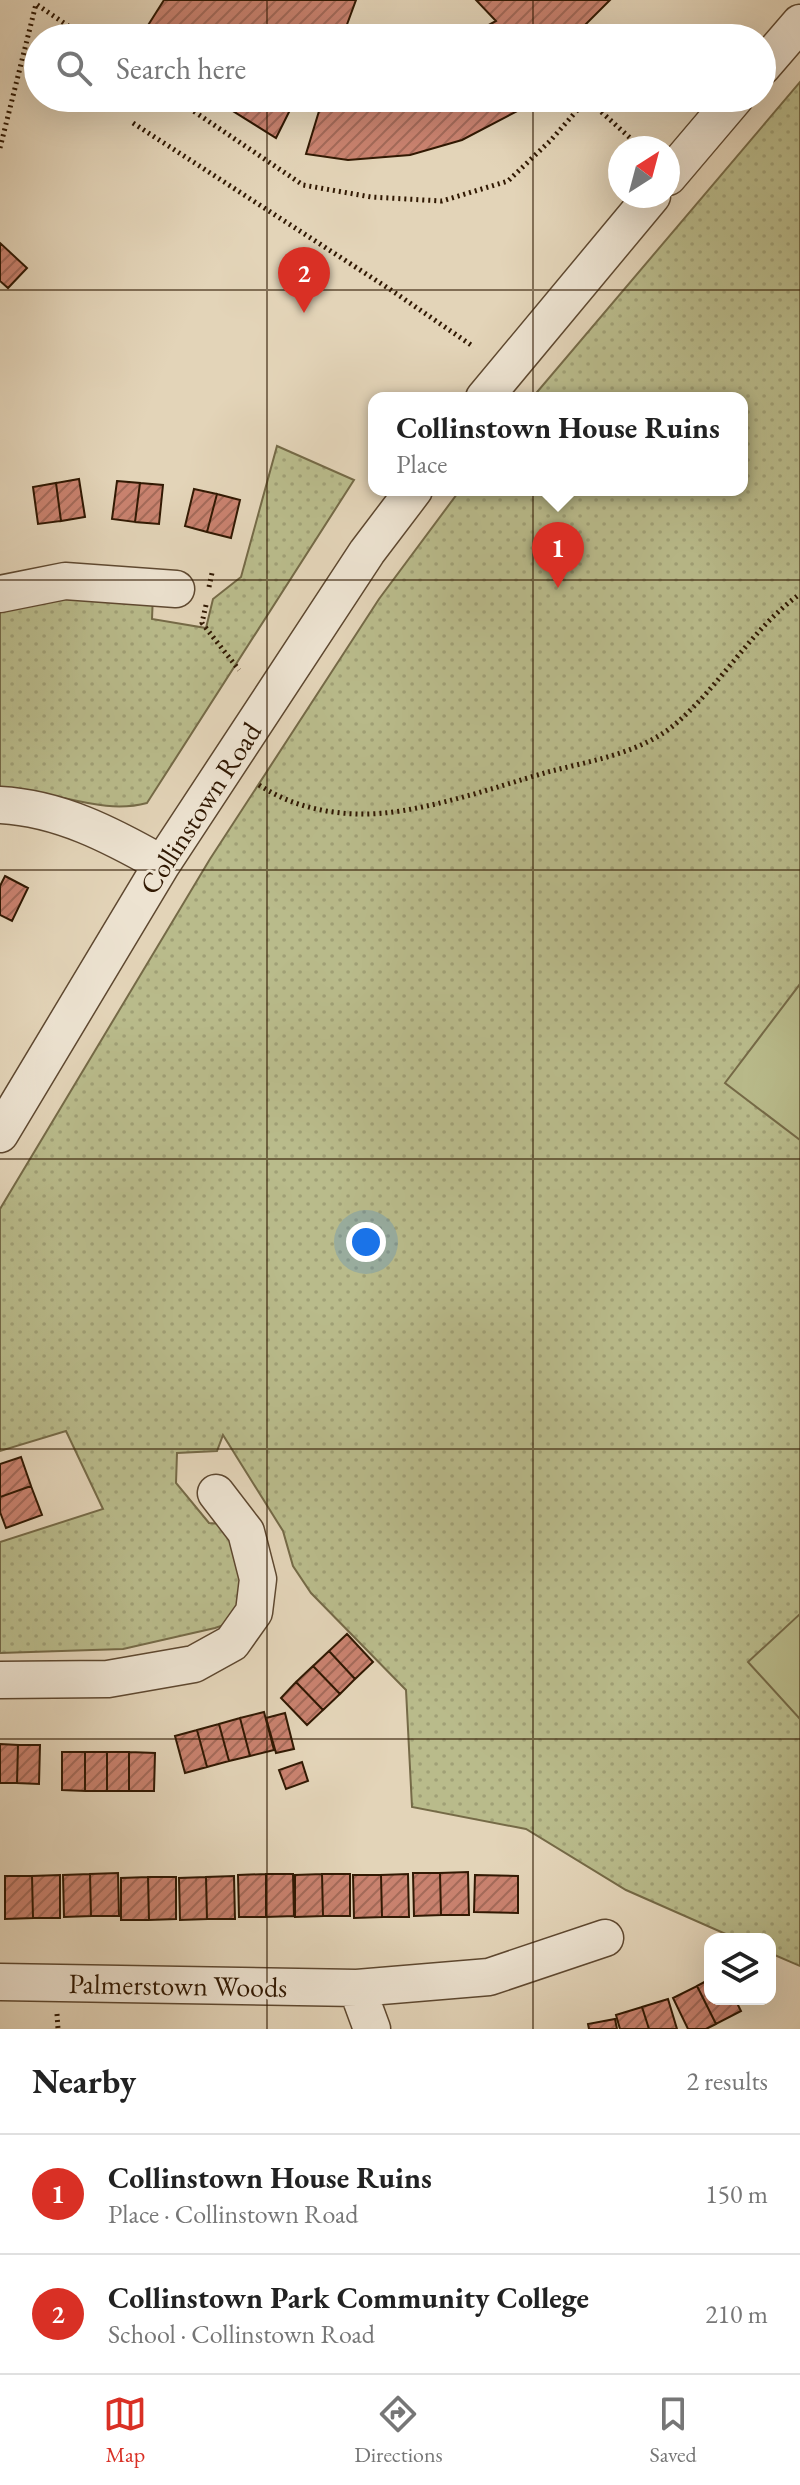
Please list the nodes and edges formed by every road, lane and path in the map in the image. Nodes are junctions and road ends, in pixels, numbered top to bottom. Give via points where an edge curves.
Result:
1 (36, 2) edge
2 (800, 23) edge
3 (31, 24) edge
4 (67, 24) edge
5 (24, 51) edge
6 (776, 51) edge
7 (195, 112) edge
8 (576, 112) edge
9 (601, 112) edge
10 (723, 112) edge
11 (133, 123) dead end
12 (628, 136) edge
13 (0, 148) edge
14 (680, 163) edge
15 (642, 208) edge
16 (474, 347) dead end
17 (489, 392) edge
18 (409, 496) edge
19 (212, 573) dead end
20 (176, 589) dead end
21 (0, 594) edge
22 (800, 594) edge
23 (239, 670) dead end
24 (259, 785) dead end
25 (0, 805) edge
26 (162, 864) junction
27 (0, 1134) edge
28 (216, 1493) dead end
29 (0, 1680) edge
30 (605, 1938) dead end
31 (0, 1982) edge
32 (357, 1988) junction
33 (57, 2012) dead end
34 (58, 2029) edge
35 (372, 2029) edge

1 - 3 path
1 - 4 path
2 - 6 street
5 - 13 path
7 - 8 path via 303,185 371,197 442,201 508,181
9 - 12 path
10 - 14 street
11 - 16 path
15 - 17 street
18 - 26 street, Collinstown Road
19 - 23 path via 202,623
20 - 21 street via 65,581
22 - 24 path via 671,727 600,760 440,801 358,814 283,800
25 - 26 street via 28,807 107,833
26 - 27 street, Collinstown Road
28 - 29 street via 246,1532 258,1579 254,1612 232,1643 194,1664 108,1679
30 - 32 street, Palmerstown Woods via 489,1977
31 - 32 street, Palmerstown Woods
32 - 35 street
33 - 34 path

